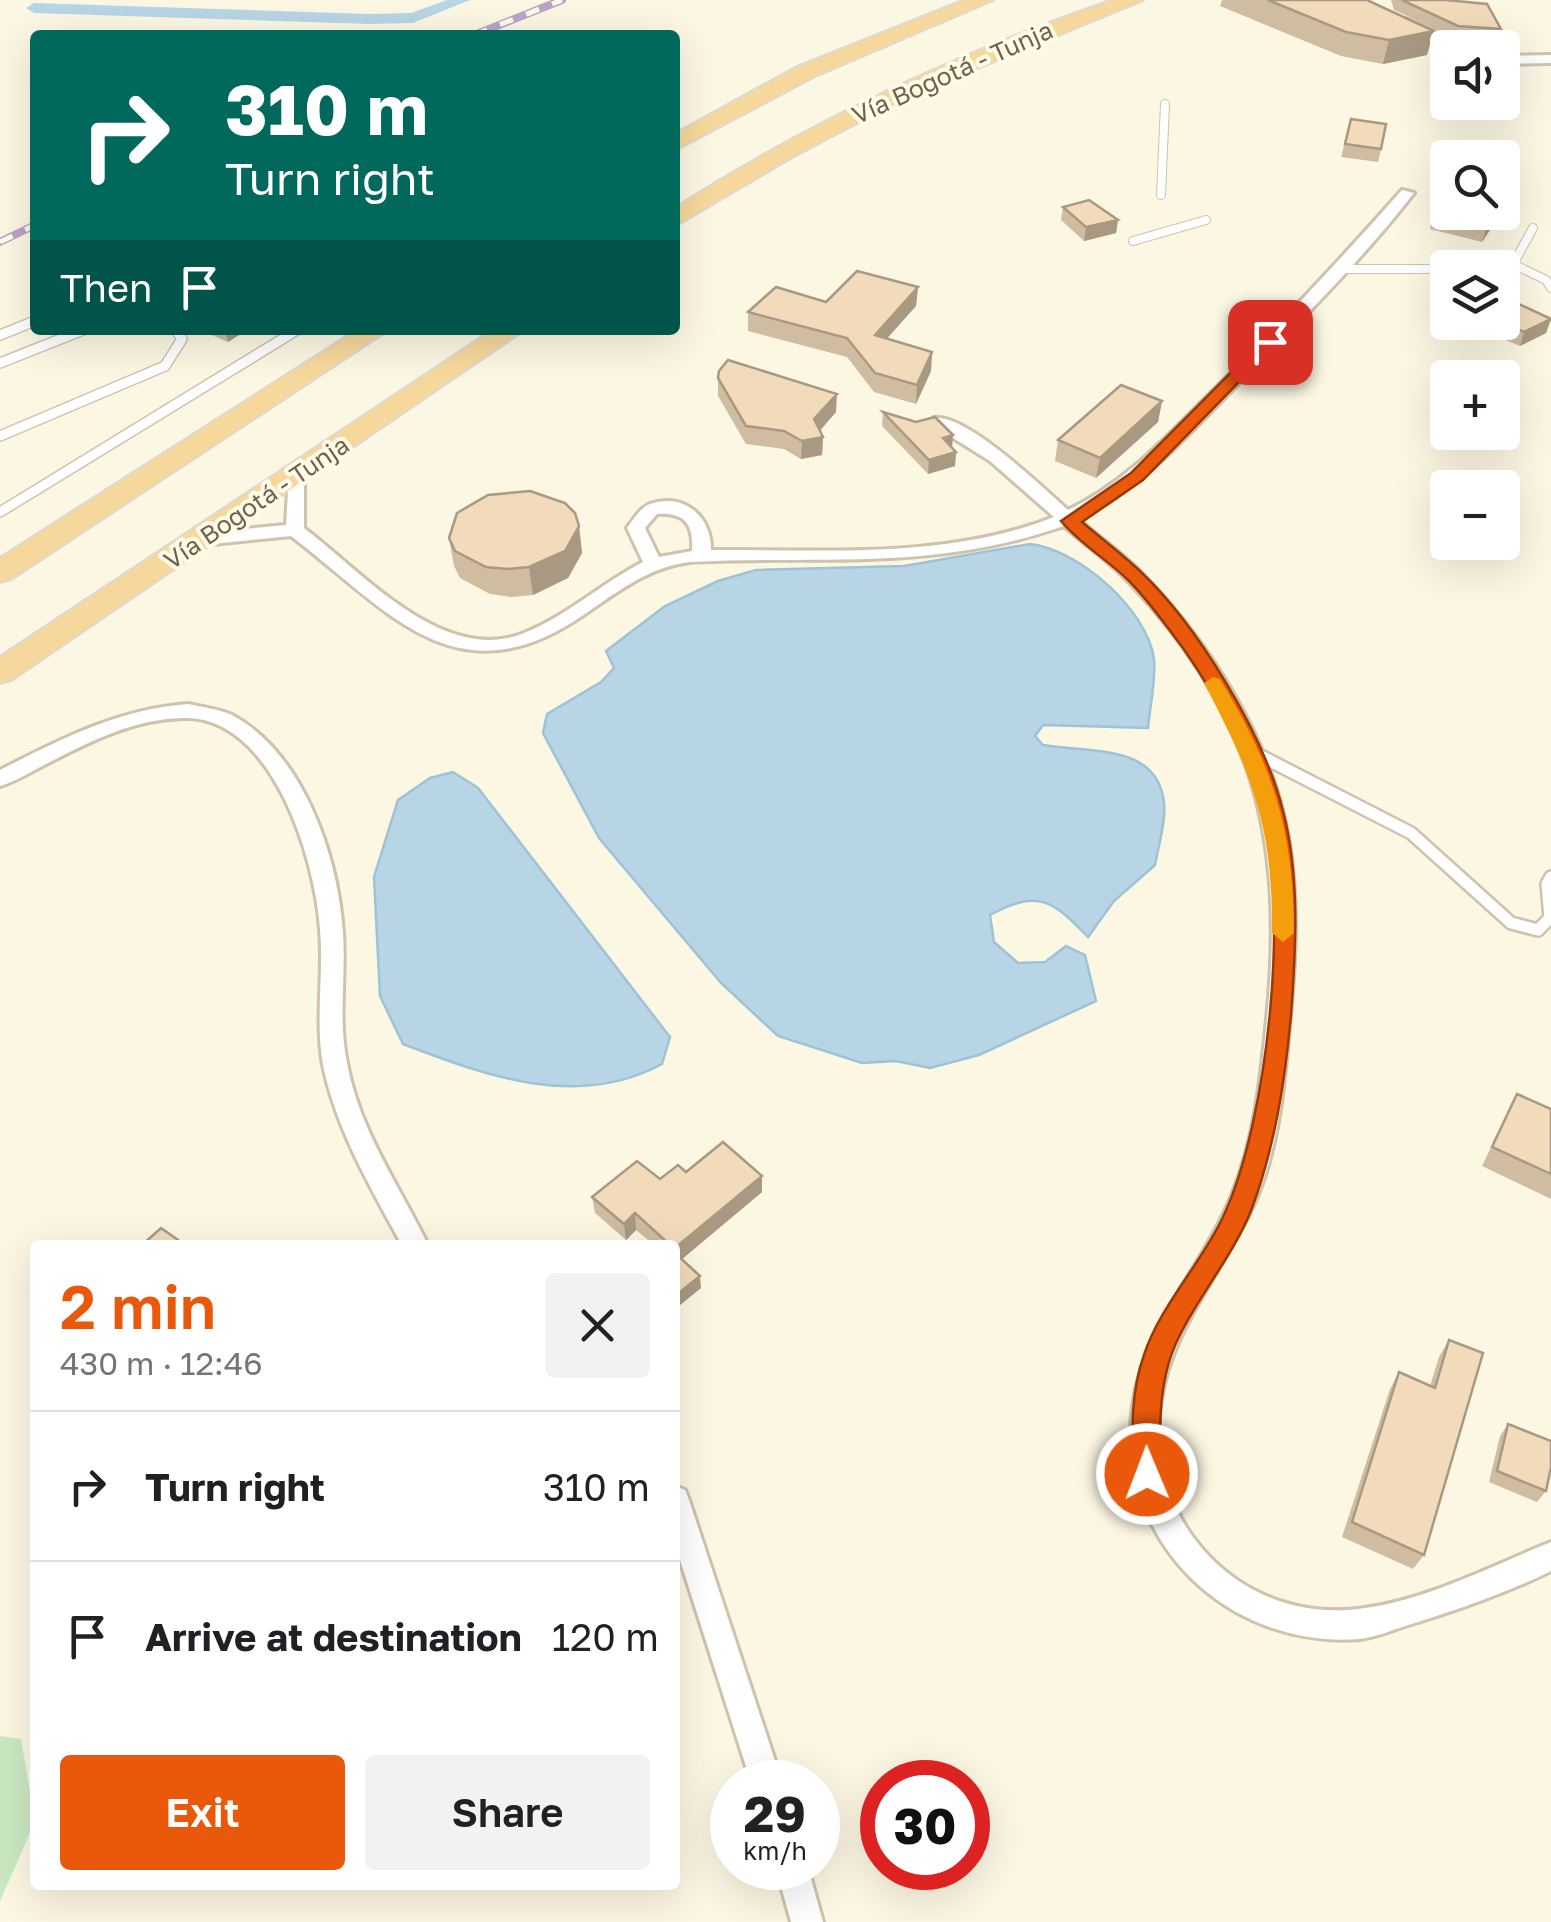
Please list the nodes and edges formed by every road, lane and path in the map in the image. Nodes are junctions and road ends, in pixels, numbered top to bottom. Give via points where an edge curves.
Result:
1 (983, 0) edge
2 (1133, 0) edge
3 (1395, 18) edge
4 (1430, 34) edge
5 (1551, 59) edge
6 (1520, 60) edge
7 (1165, 104) dead end
8 (680, 140) edge
9 (1407, 193) dead end
10 (1161, 195) dead end
11 (680, 216) edge
12 (1206, 220) dead end
13 (1534, 228) dead end
14 (1134, 241) dead end
15 (1520, 252) edge
16 (1520, 267) edge
17 (1430, 268) edge
18 (1340, 269) junction
19 (1551, 288) edge
20 (30, 323) edge
21 (0, 335) edge
22 (70, 335) edge
23 (180, 335) edge
24 (288, 335) edge
25 (367, 335) edge
26 (503, 335) edge
27 (0, 363) edge
28 (940, 422) edge
29 (0, 436) edge
30 (298, 474) junction
31 (0, 512) edge
32 (1070, 521) junction
33 (296, 530) junction
34 (203, 539) junction
35 (701, 558) junction
36 (654, 565) junction
37 (0, 572) edge
38 (0, 672) edge
39 (1250, 750) junction
40 (0, 779) edge
41 (1551, 877) edge
42 (412, 1240) edge
43 (680, 1515) edge
44 (1551, 1556) edge
45 (760, 1760) edge
46 (798, 1890) edge
47 (807, 1922) edge

1 - 8 highway, Vía Bogotá - Tunja via 805,72
2 - 11 highway, Vía Bogotá - Tunja via 896,93
3 - 4 street
5 - 6 street
7 - 10 lane
9 - 18 street
12 - 14 lane
13 - 15 lane
16 - 19 lane
17 - 18 lane
18 - 32 street via 1137,476
20 - 21 lane
22 - 27 lane
23 - 29 lane via 165,366
24 - 31 lane
25 - 37 highway
26 - 30 highway, Vía Bogotá - Tunja
28 - 32 street via 1024,475
30 - 33 street
30 - 34 highway, Vía Bogotá - Tunja
32 - 35 street via 906,554
32 - 39 street via 1135,577 1177,626
33 - 34 street
33 - 36 street via 413,623 473,645 530,638
34 - 38 highway, Vía Bogotá - Tunja
35 - 36 street
35 - 36 street via 704,530 697,516 652,509 636,528
39 - 41 lane via 1411,833 1524,929 1538,930 1550,918
39 - 44 street via 1272,810 1283,886 1274,1069 1255,1167 1234,1222 1157,1355 1146,1409 1147,1474 1174,1543 1222,1592 1291,1621 1361,1624 1486,1588
40 - 42 street via 102,728 154,713 225,717 251,731 308,817 330,917 335,1066 370,1162
43 - 45 street
46 - 47 street

